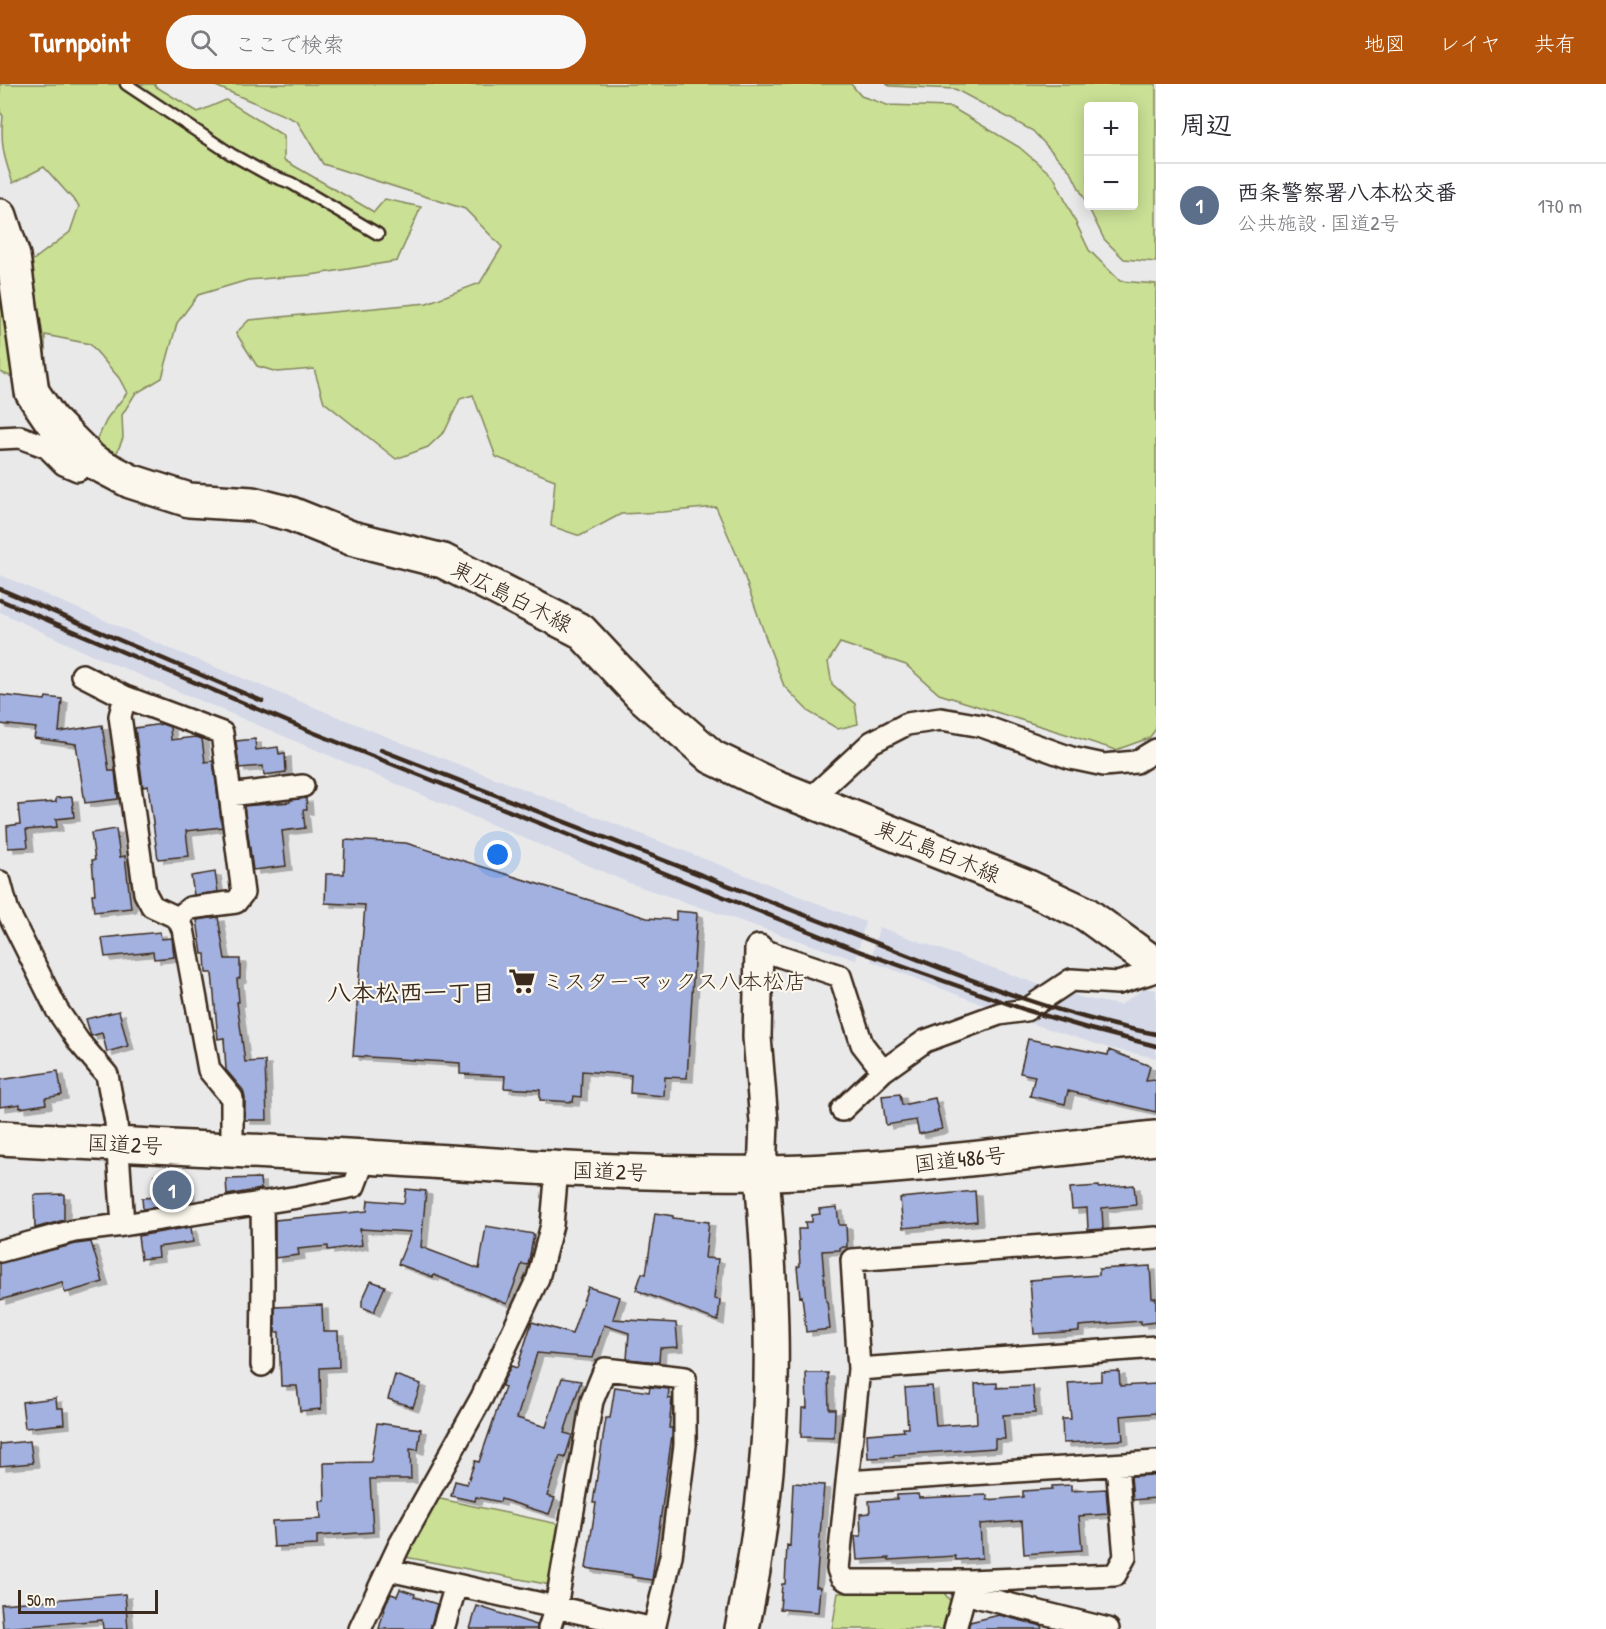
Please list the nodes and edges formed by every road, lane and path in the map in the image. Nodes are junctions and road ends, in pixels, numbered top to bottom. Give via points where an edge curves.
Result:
1 (126, 84) edge
2 (0, 216) edge
3 (378, 234) dead end
4 (0, 438) edge
5 (92, 461) junction
6 (82, 675) dead end
7 (125, 697) junction
8 (1156, 750) edge
9 (303, 786) dead end
10 (230, 795) junction
11 (809, 800) junction
12 (0, 882) edge
13 (178, 918) junction
14 (759, 949) joint
15 (1156, 965) edge
16 (1156, 971) edge
17 (883, 1071) junction
18 (842, 1110) dead end
19 (0, 1138) edge
20 (1156, 1138) edge
21 (119, 1144) junction
22 (232, 1149) junction
23 (365, 1157) junction
24 (557, 1169) junction
25 (762, 1173) junction
26 (262, 1202) junction
27 (123, 1225) junction
28 (1156, 1238) edge
29 (0, 1251) edge
30 (1156, 1347) edge
31 (262, 1365) dead end
32 (859, 1369) junction
33 (1156, 1462) edge
34 (1117, 1465) junction
35 (847, 1482) junction
36 (389, 1570) junction
37 (968, 1581) junction
38 (456, 1585) junction
39 (556, 1607) junction
40 (360, 1629) edge
41 (443, 1629) edge
42 (549, 1629) edge
43 (654, 1629) edge
44 (742, 1629) edge
45 (955, 1629) edge
46 (1108, 1629) edge

1 - 3 lane via 231,154 291,183
2 - 5 main road, 東広島白木線 via 13,256 32,392 51,420
4 - 5 street via 20,436 47,447 64,464 78,470
5 - 11 main road, 東広島白木線 via 130,481 189,500 252,504 291,514 351,538 443,561 581,631 640,694 712,757
6 - 7 street
7 - 10 street via 222,733
7 - 13 street via 120,716 145,893 152,906
8 - 11 street via 1136,762 1104,765 1071,758 982,726 941,719 907,724 873,742
9 - 10 street
10 - 13 street via 243,893 236,902 190,908
11 - 15 main road, 東広島白木線 via 1086,914
12 - 21 street via 8,912 57,1010 107,1075
13 - 22 street via 209,1070 232,1098
14 - 17 street via 840,976 862,1044
14 - 25 street via 757,1037 764,1122
16 - 17 street via 1118,983 1071,980 1026,1010 999,1014 925,1041
17 - 18 street
19 - 21 main road, 国道2号
20 - 25 main road, 国道486号 via 894,1166
21 - 22 main road, 国道2号
21 - 27 street
22 - 23 main road, 国道2号
23 - 24 main road, 国道2号
23 - 26 street via 354,1186
24 - 25 main road, 国道2号
24 - 36 street via 552,1225 538,1278 482,1397 399,1545
25 - 44 main road via 770,1294 770,1410 764,1492
26 - 27 street
26 - 31 street
27 - 29 street via 74,1231
28 - 32 street via 852,1260
30 - 32 street
32 - 35 street
33 - 34 street
34 - 35 street
34 - 37 street via 1125,1557 1115,1575
35 - 37 street via 838,1569 841,1577 848,1581
36 - 38 street
36 - 40 street
37 - 45 street
37 - 46 street via 980,1597
38 - 39 street
38 - 41 street
39 - 42 street
39 - 43 street
39 - 43 street via 592,1401 605,1369 685,1378 681,1479 671,1556

